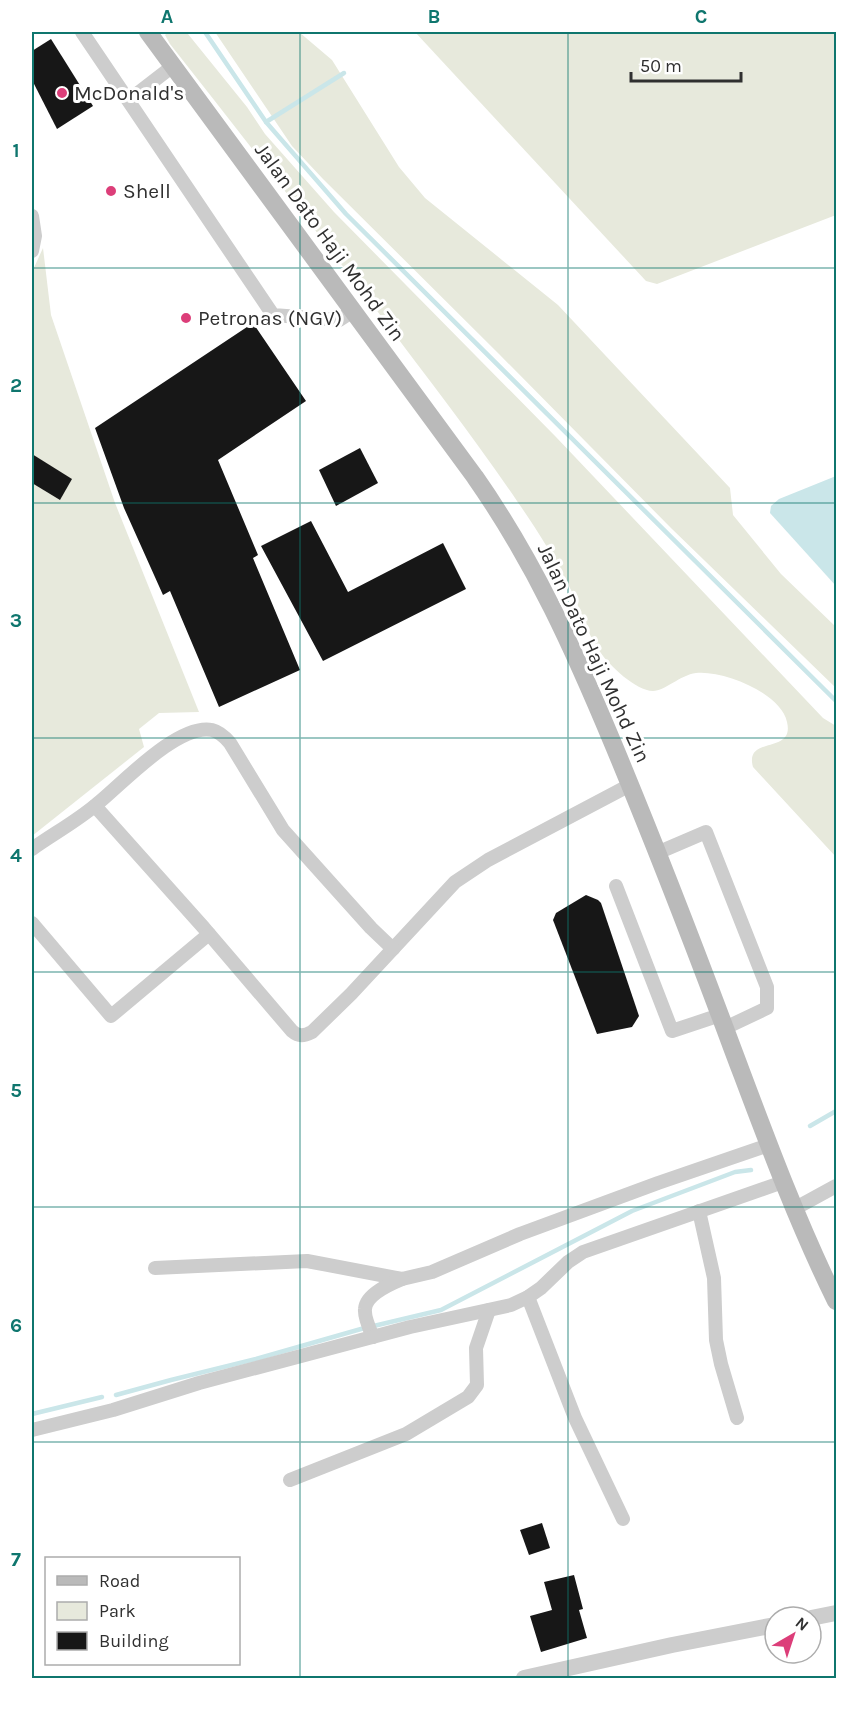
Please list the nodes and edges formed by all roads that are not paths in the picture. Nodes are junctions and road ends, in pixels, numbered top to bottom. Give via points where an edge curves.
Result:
1 (82, 32) edge
2 (148, 32) edge
3 (173, 66) junction
4 (129, 100) junction
5 (32, 216) edge
6 (32, 251) edge
7 (353, 311) junction
8 (630, 785) junction
9 (95, 806) junction
10 (32, 849) edge
11 (657, 853) junction
12 (616, 886) dead end
13 (32, 923) edge
14 (209, 934) junction
15 (393, 949) junction
16 (722, 1021) junction
17 (769, 1145) junction
18 (783, 1182) junction
19 (837, 1186) edge
20 (794, 1209) junction
21 (699, 1211) junction
22 (155, 1268) dead end
23 (402, 1279) junction
24 (528, 1298) junction
25 (837, 1301) edge
26 (489, 1310) junction
27 (372, 1335) junction
28 (737, 1418) dead end
29 (32, 1430) edge
30 (290, 1480) dead end
31 (623, 1519) dead end
32 (763, 1627) edge
33 (524, 1678) edge

1 - 4 street
2 - 3 main road, Jalan Dato Haji Mohd Zin
3 - 4 street
3 - 7 main road, Jalan Dato Haji Mohd Zin
4 - 7 street via 273,315 339,320
5 - 6 street
7 - 8 main road, Jalan Dato Haji Mohd Zin via 506,522 562,626
8 - 11 main road, Jalan Dato Haji Mohd Zin
8 - 15 street via 488,860 455,882
9 - 10 street
9 - 14 street
9 - 15 street via 165,746 203,729 223,734 284,830
11 - 16 main road, Jalan Dato Haji Mohd Zin
11 - 16 street via 706,832 767,987 767,1008
12 - 16 street via 672,1031
13 - 14 street via 111,1016
14 - 15 street via 298,1035 312,1032
16 - 17 main road, Jalan Dato Haji Mohd Zin
17 - 18 main road, Jalan Dato Haji Mohd Zin
17 - 23 street via 520,1234 432,1272
18 - 20 main road, Jalan Dato Haji Mohd Zin
18 - 21 street
19 - 20 street
20 - 25 main road, Jalan Dato Haji Mohd Zin
21 - 24 street via 583,1252
21 - 28 street via 714,1278 716,1340
22 - 23 street via 307,1261
23 - 27 street via 374,1295 365,1309
24 - 26 street
24 - 31 street via 575,1418
26 - 27 street
26 - 30 street via 476,1348 477,1385 468,1397 406,1434
27 - 29 street
32 - 33 street

